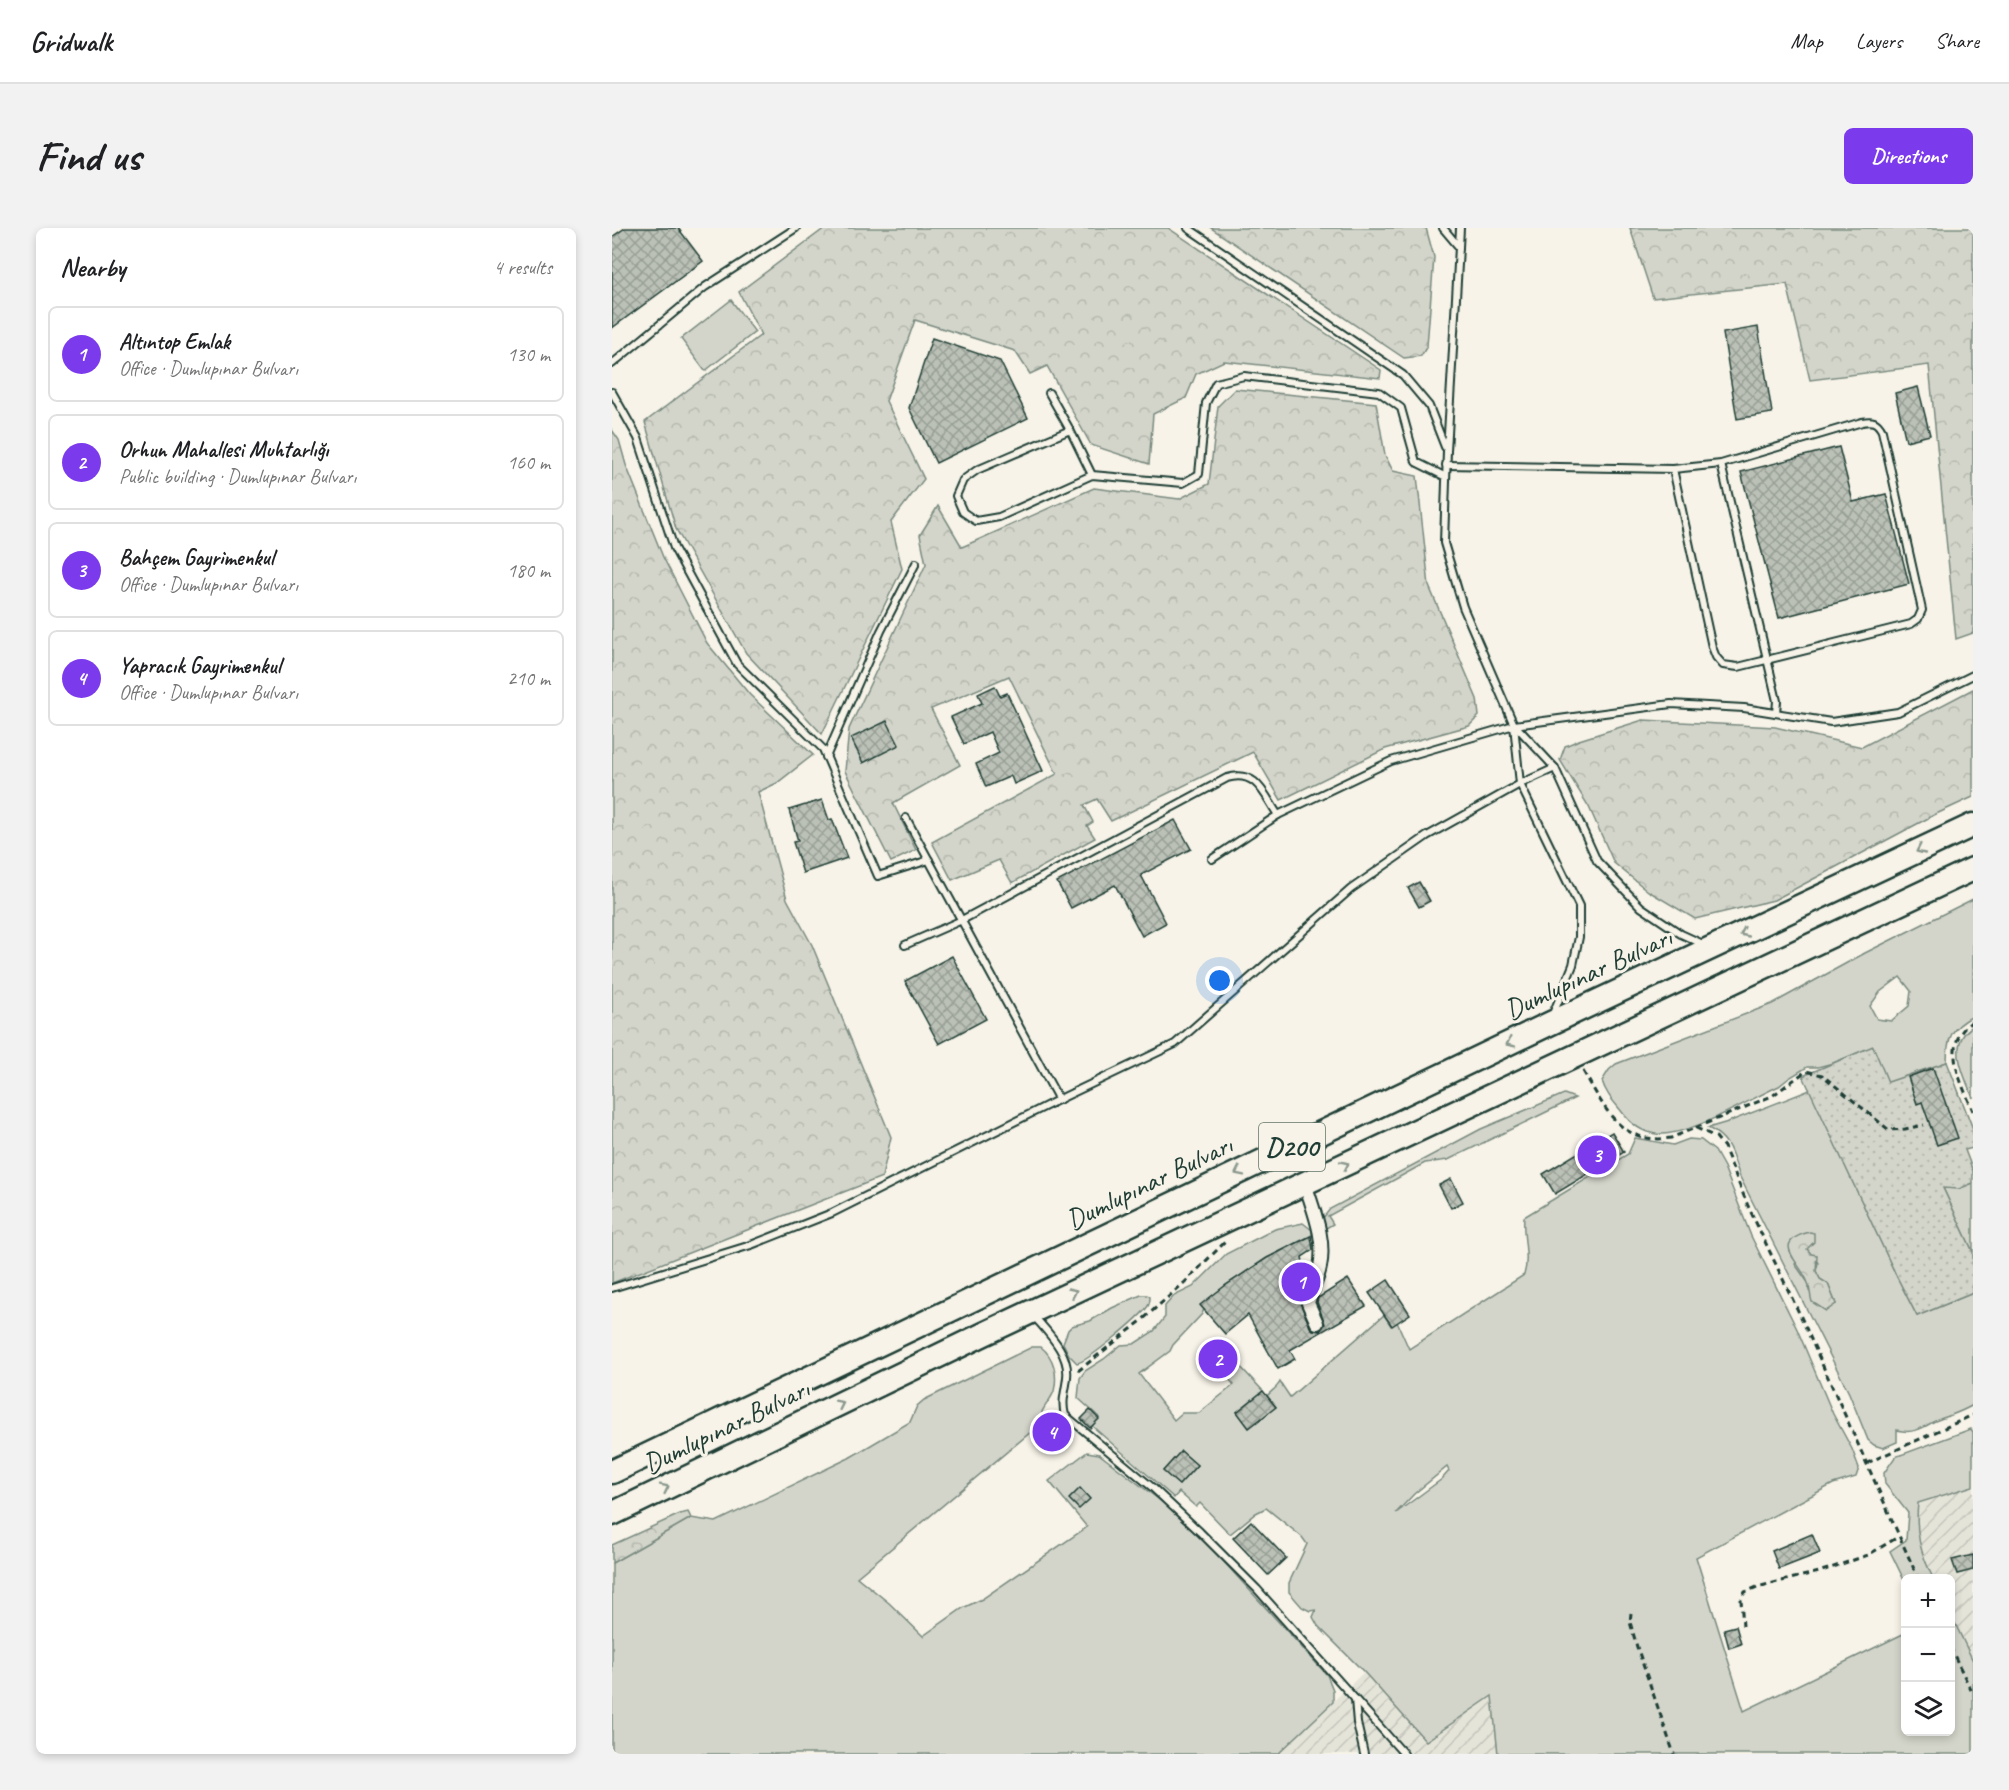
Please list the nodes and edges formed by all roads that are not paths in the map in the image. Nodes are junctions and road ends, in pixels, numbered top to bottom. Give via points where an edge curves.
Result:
1 (796, 228) edge
2 (1188, 228) edge
3 (1443, 228) edge
4 (1461, 228) edge
5 (1459, 247) junction
6 (612, 364) edge
7 (612, 392) edge
8 (1050, 393) dead end
9 (1070, 430) junction
10 (1447, 451) junction
11 (1721, 464) junction
12 (1446, 465) junction
13 (1673, 469) junction
14 (1092, 475) junction
15 (1446, 477) junction
16 (916, 563) dead end
17 (1767, 659) junction
18 (1973, 675) edge
19 (1776, 714) junction
20 (1514, 725) junction
21 (826, 757) junction
22 (1555, 768) junction
23 (1520, 784) junction
24 (1278, 815) junction
25 (906, 818) dead end
26 (1973, 825) edge
27 (1212, 859) dead end
28 (929, 860) junction
29 (1973, 869) edge
30 (962, 920) junction
31 (905, 945) dead end
32 (1712, 949) junction
33 (1549, 1024) junction
34 (1059, 1100) junction
35 (1305, 1184) junction
36 (612, 1288) edge
37 (1030, 1312) junction
38 (1317, 1323) dead end
39 (612, 1472) edge
40 (612, 1514) edge
41 (1355, 1699) junction
42 (1364, 1754) edge
43 (1404, 1754) edge

1 - 6 lane via 705,287
2 - 10 lane via 1403,375 1429,406
3 - 5 lane
4 - 5 lane
5 - 10 lane
7 - 21 lane via 638,438 674,548 737,664 823,749
8 - 9 lane
9 - 14 lane
9 - 14 lane via 977,470 963,480 956,496 963,512 976,521 999,517
10 - 12 lane
11 - 13 lane
11 - 17 lane
11 - 17 lane via 1862,422 1873,420 1882,431 1922,610 1918,619 1911,624
12 - 13 lane
12 - 15 lane
13 - 17 lane via 1716,657 1723,665 1738,666
14 - 15 lane via 1183,483 1199,474 1206,403 1216,383 1244,376 1379,392 1401,408 1416,462
15 - 20 lane via 1444,543 1463,607
16 - 21 lane via 881,631
17 - 19 lane via 1777,700
18 - 19 lane via 1898,712 1831,722
19 - 20 lane via 1671,704
20 - 22 lane
20 - 23 lane
20 - 24 lane via 1391,761
21 - 28 lane via 878,876
22 - 23 lane
22 - 32 lane via 1597,861 1641,907
23 - 33 lane via 1579,906 1579,937 1573,965
23 - 34 lane via 1427,836 1351,889 1175,1044
24 - 27 lane
24 - 30 lane via 1256,781 1239,774
25 - 28 lane
26 -> 32 highway, Dumlupınar Bulvarı / D200
28 - 30 lane
35 -> 29 highway, Dumlupınar Bulvarı
30 - 31 lane
30 - 34 lane
32 - 33 highway, Dumlupınar Bulvarı / D200
33 -> 39 highway, Dumlupınar Bulvarı / D200
34 - 36 lane via 832,1213 751,1245
37 -> 35 highway, Dumlupınar Bulvarı
35 - 38 street via 1320,1231 1320,1269 1308,1303
40 -> 37 highway, Dumlupınar Bulvarı
37 - 41 lane via 1067,1361 1062,1407 1070,1420 1200,1532 1257,1589
41 - 42 lane
41 - 43 lane

